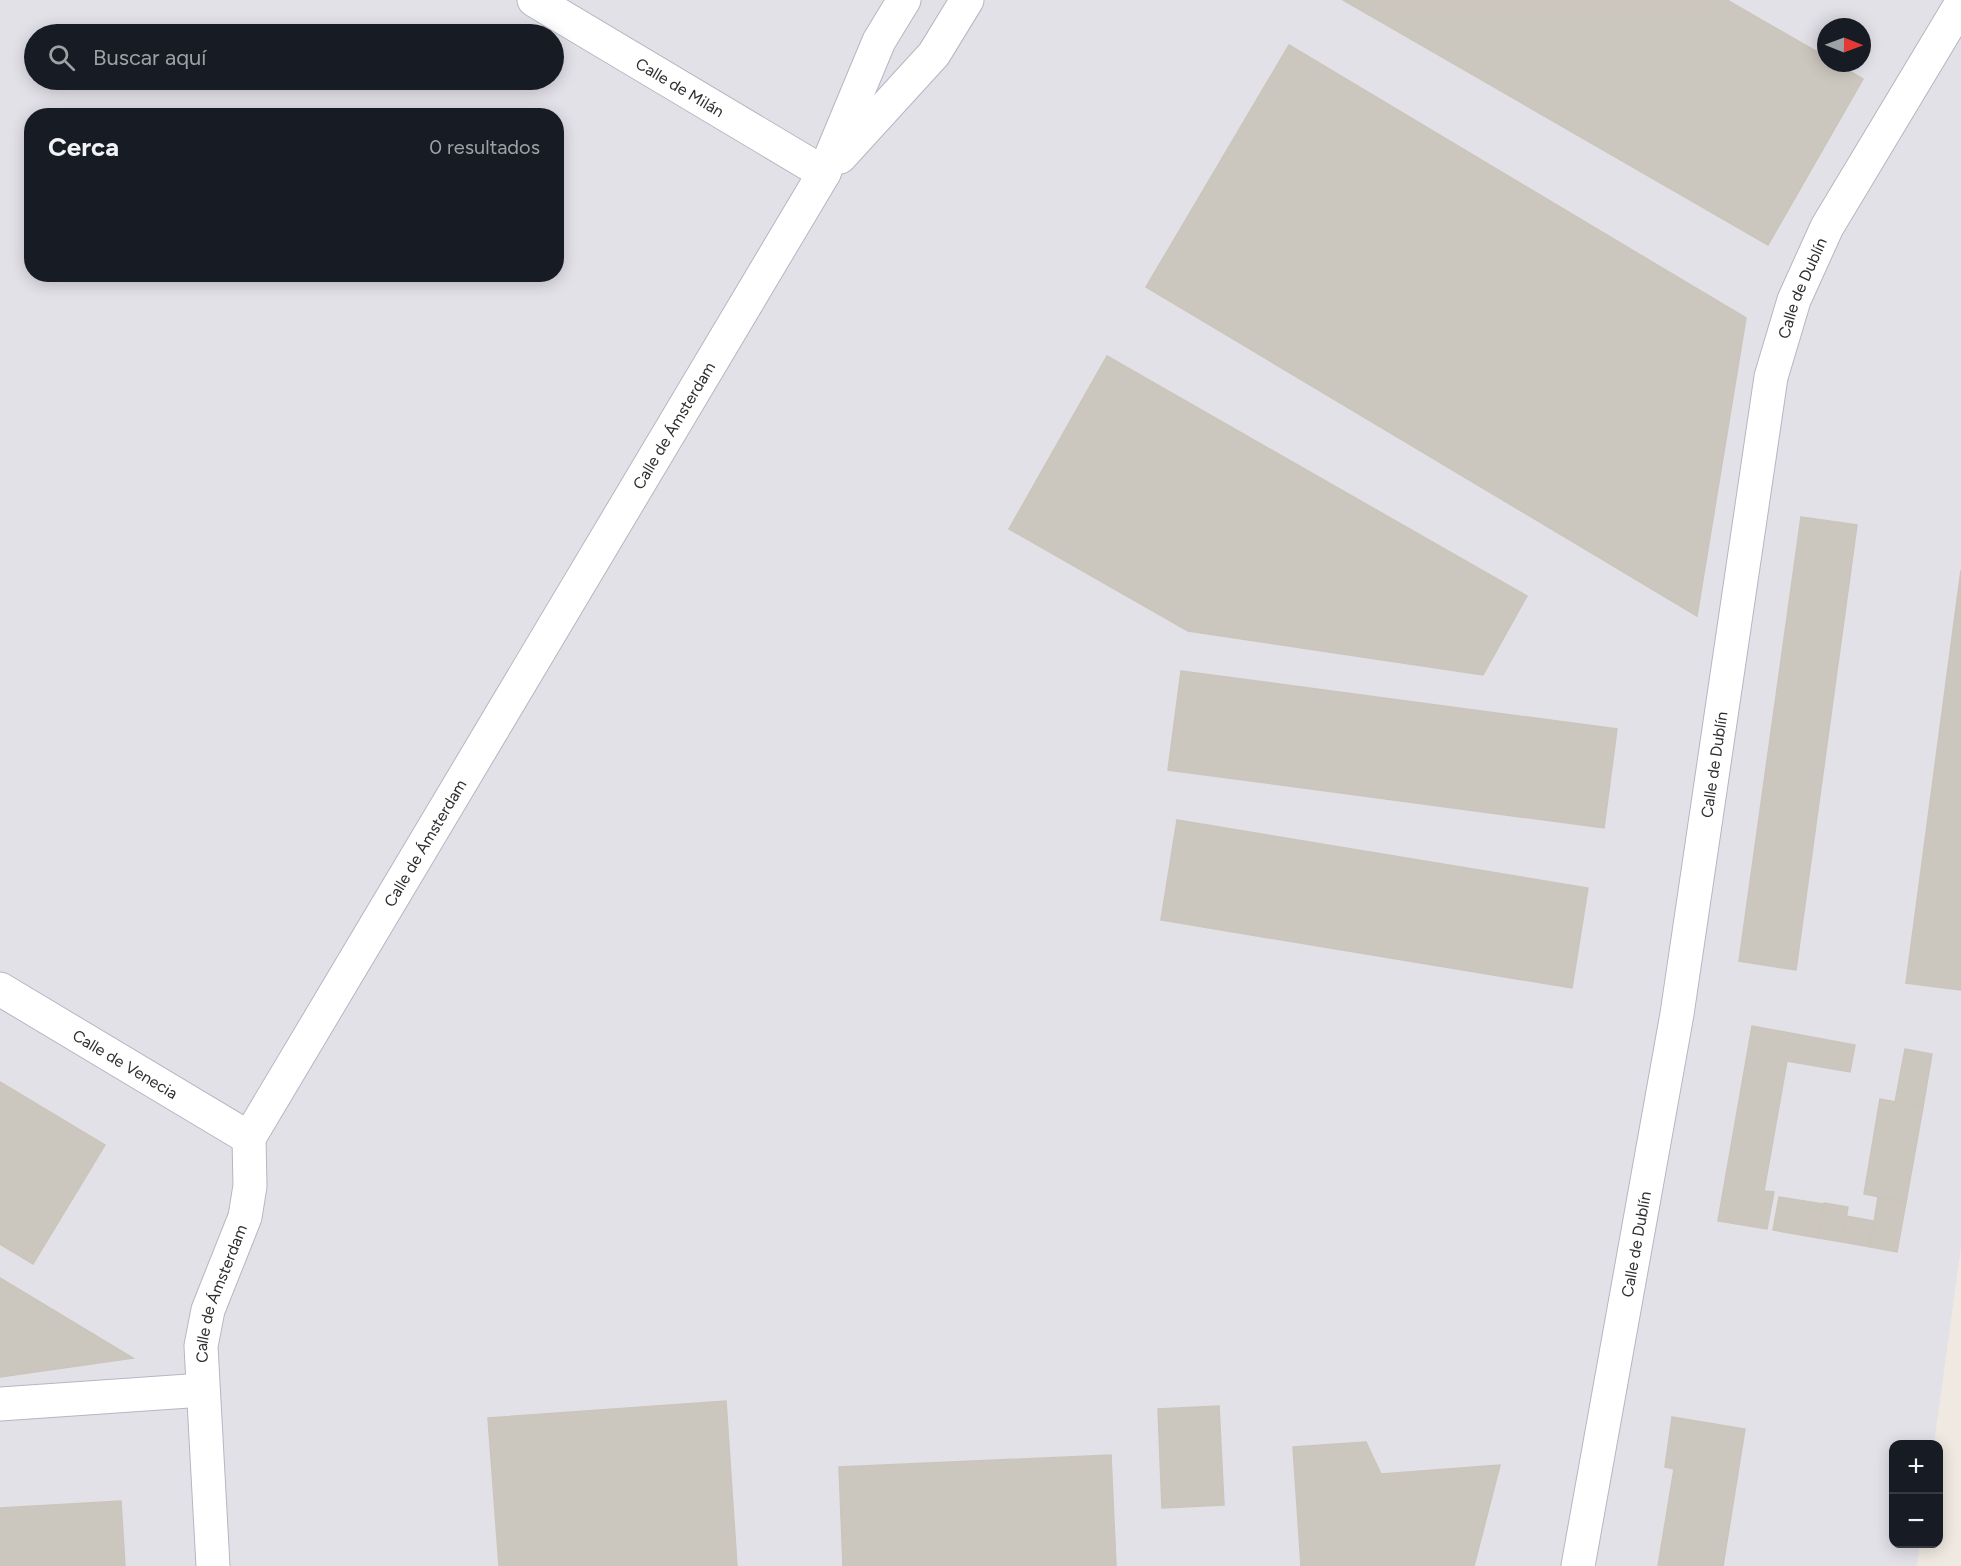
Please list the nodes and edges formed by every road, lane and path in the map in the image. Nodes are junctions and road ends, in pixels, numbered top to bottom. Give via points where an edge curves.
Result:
1 (534, 0) edge
2 (904, 0) edge
3 (967, 0) edge
4 (1961, 4) edge
5 (824, 173) junction
6 (0, 989) edge
7 (249, 1138) junction
8 (203, 1390) junction
9 (0, 1404) edge
10 (213, 1566) edge
11 (1578, 1566) edge

1 - 5 street, Calle de Milán
2 - 5 street, Calle de Ámsterdam via 879,40
3 - 5 street, Calle de Ámsterdam via 934,54
4 - 11 street, Calle de Dublín via 1827,227 1794,300 1771,377 1677,1014
5 - 7 street, Calle de Ámsterdam
6 - 7 street, Calle de Venecia
7 - 8 street, Calle de Ámsterdam via 250,1186 245,1217 208,1310 201,1346
8 - 9 street
8 - 10 street, Calle de Ámsterdam

